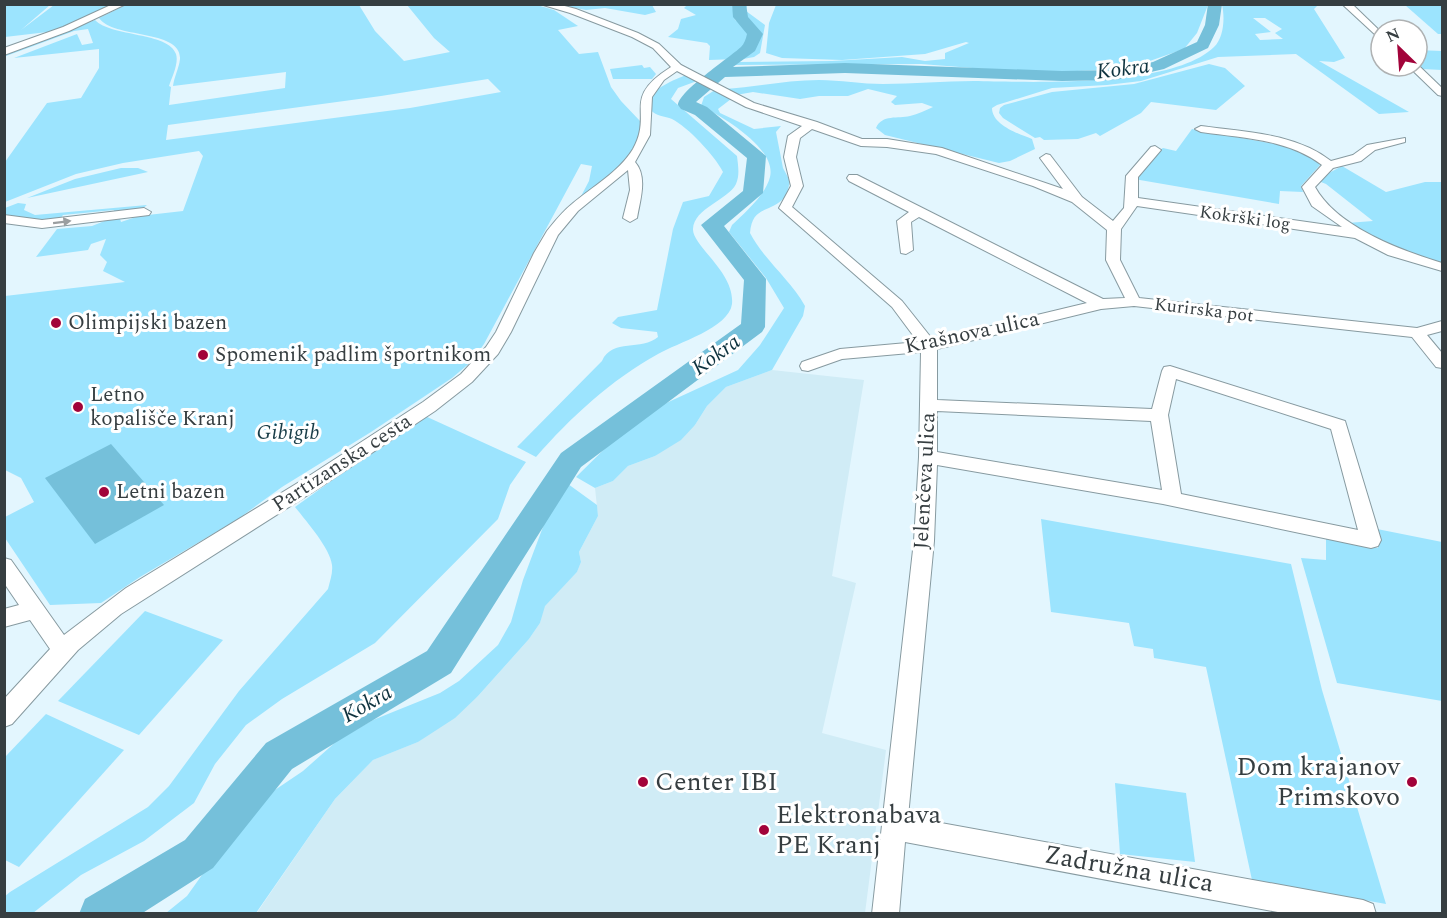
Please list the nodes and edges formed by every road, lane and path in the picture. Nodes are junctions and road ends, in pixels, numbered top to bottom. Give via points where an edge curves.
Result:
1 (122, 4) edge
2 (544, 4) edge
3 (1346, 4) edge
4 (1369, 26) edge
5 (4, 52) edge
6 (684, 71) junction
7 (1426, 78) edge
8 (1443, 93) edge
9 (813, 124) junction
10 (1201, 129) dead end
11 (1401, 140) dead end
12 (861, 142) junction
13 (1155, 150) dead end
14 (900, 158) dead end
15 (1046, 158) dead end
16 (628, 162) junction
17 (1329, 165) junction
18 (853, 178) dead end
19 (1077, 199) junction
20 (1131, 201) junction
21 (919, 211) junction
22 (144, 212) dead end
23 (630, 218) dead end
24 (4, 219) edge
25 (1114, 229) junction
26 (1359, 234) junction
27 (906, 250) dead end
28 (1443, 267) edge
29 (1134, 302) junction
30 (1101, 304) junction
31 (1443, 326) edge
32 (1417, 333) junction
33 (929, 346) junction
34 (1443, 363) edge
35 (808, 366) dead end
36 (928, 405) junction
37 (1159, 415) junction
38 (928, 457) junction
39 (1173, 499) junction
40 (4, 566) edge
41 (33, 610) junction
42 (4, 618) edge
43 (63, 651) junction
44 (4, 716) edge
45 (893, 827) junction
46 (885, 914) edge
47 (1363, 914) edge

1 - 5 street
2 - 6 street via 597,20 656,46
3 - 4 street
6 - 9 street via 750,105
6 - 16 street, Partizanska cesta via 652,85 647,93 644,137
7 - 8 street
9 - 12 street
9 - 33 street via 794,136 790,157 797,186 785,208 897,304
10 - 17 street via 1302,148
11 - 17 street via 1371,147 1357,158
12 - 14 street
12 - 19 street via 938,151
13 - 20 street via 1132,176
15 - 19 street
16 - 23 street via 636,170
16 - 43 street, Partizanska cesta via 566,217 550,237 495,346 478,367 441,398 285,502 120,603
17 - 26 street, Kokrški log via 1308,187 1317,203
18 - 21 street, Krašnova ulica
19 - 25 street
20 - 25 street
20 - 26 street, Kokrški log
21 - 27 street via 904,221
21 - 30 street, Krašnova ulica
24 -> 22 street via 42,224
25 - 29 street, Kurirska pot via 1113,260
26 - 28 street, Kokrški log via 1393,252
29 - 30 street, Krašnova ulica
29 - 32 street, Kurirska pot
30 - 33 street, Krašnova ulica
31 - 32 street, Kurirska pot
32 - 34 street
33 - 35 street, Krašnova ulica via 840,354
33 - 36 street, Jelenčeva ulica
36 - 37 street
36 - 38 street, Jelenčeva ulica
37 - 39 street
37 - 39 street via 1170,371 1339,425 1371,540
38 - 39 street
38 - 45 street, Jelenčeva ulica via 924,541
40 - 41 street
41 - 42 street
41 - 43 street
43 - 44 street, Partizanska cesta
45 - 46 street, Jelenčeva ulica
45 - 47 street, Zadružna ulica

